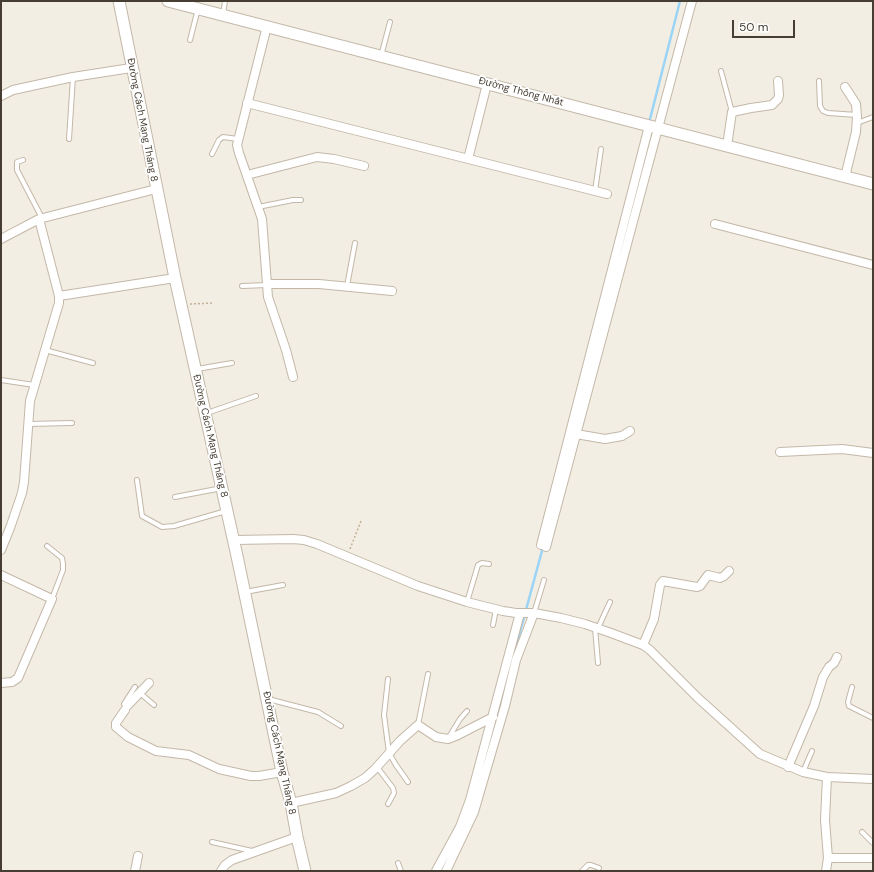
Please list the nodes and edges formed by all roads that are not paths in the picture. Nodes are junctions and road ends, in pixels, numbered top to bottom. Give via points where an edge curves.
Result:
1 (119, 1) edge
2 (168, 1) edge
3 (225, 1) edge
4 (692, 1) edge
5 (198, 9) junction
6 (222, 15) junction
7 (390, 22) dead end
8 (267, 26) junction
9 (190, 40) dead end
10 (381, 56) junction
11 (131, 68) junction
12 (721, 71) dead end
13 (73, 77) junction
14 (778, 81) dead end
15 (818, 81) dead end
16 (487, 84) junction
17 (845, 87) dead end
18 (1, 96) edge
19 (247, 103) junction
20 (732, 112) junction
21 (873, 117) edge
22 (857, 119) junction
23 (654, 127) junction
24 (69, 139) dead end
25 (238, 139) junction
26 (727, 146) junction
27 (601, 149) dead end
28 (212, 154) dead end
29 (468, 159) junction
30 (23, 160) dead end
31 (364, 166) dead end
32 (247, 175) junction
33 (845, 177) junction
34 (873, 184) edge
35 (156, 189) junction
36 (595, 191) junction
37 (607, 194) dead end
38 (301, 200) dead end
39 (258, 207) junction
40 (40, 219) junction
41 (715, 224) dead end
42 (1, 239) edge
43 (355, 244) dead end
44 (873, 265) edge
45 (175, 278) junction
46 (267, 285) junction
47 (242, 286) dead end
48 (347, 287) junction
49 (392, 292) dead end
50 (59, 296) junction
51 (45, 350) junction
52 (93, 363) dead end
53 (232, 363) dead end
54 (195, 369) junction
55 (293, 376) dead end
56 (1, 380) edge
57 (34, 385) junction
58 (256, 396) dead end
59 (204, 414) junction
60 (72, 423) dead end
61 (28, 424) junction
62 (630, 432) dead end
63 (576, 434) junction
64 (780, 452) dead end
65 (873, 453) edge
66 (137, 480) dead end
67 (222, 488) junction
68 (175, 497) dead end
69 (227, 511) junction
70 (1, 525) edge
71 (10, 528) junction
72 (234, 540) junction
73 (47, 546) dead end
74 (1, 550) edge
75 (489, 564) dead end
76 (729, 571) dead end
77 (1, 575) edge
78 (544, 580) dead end
79 (283, 585) dead end
80 (245, 592) junction
81 (52, 599) junction
82 (467, 602) junction
83 (610, 602) dead end
84 (496, 609) junction
85 (526, 613) junction
86 (493, 625) dead end
87 (597, 628) junction
88 (643, 645) junction
89 (837, 657) dead end
90 (598, 663) dead end
91 (428, 674) dead end
92 (388, 679) dead end
93 (1, 683) edge
94 (149, 683) dead end
95 (852, 687) dead end
96 (137, 690) junction
97 (267, 699) junction
98 (154, 705) dead end
99 (467, 711) dead end
100 (493, 717) junction
101 (873, 718) edge
102 (418, 725) junction
103 (341, 726) dead end
104 (448, 739) junction
105 (812, 751) dead end
106 (389, 753) junction
107 (377, 766) junction
108 (788, 767) junction
109 (282, 772) junction
110 (803, 772) junction
111 (827, 777) junction
112 (873, 779) edge
113 (408, 782) dead end
114 (291, 803) junction
115 (388, 804) dead end
116 (862, 832) dead end
117 (297, 837) junction
118 (212, 842) dead end
119 (873, 843) edge
120 (255, 852) junction
121 (138, 856) dead end
122 (828, 858) junction
123 (873, 858) edge
124 (398, 863) dead end
125 (599, 868) dead end
126 (135, 871) edge
127 (220, 871) edge
128 (305, 871) edge
129 (401, 871) edge
130 (436, 871) edge
131 (446, 871) edge
132 (582, 871) edge
133 (826, 871) edge

1 - 11 street, Đường Cách Mạng Tháng 8
2 - 5 street, Đường Thống Nhất
3 - 6 lane
4 - 23 street
5 - 6 street, Đường Thống Nhất
5 - 9 lane
6 - 8 street, Đường Thống Nhất
7 - 10 lane
8 - 10 street, Đường Thống Nhất
8 - 19 street
10 - 16 street, Đường Thống Nhất
11 - 13 street
11 - 35 street, Đường Cách Mạng Tháng 8
12 - 20 lane
13 - 18 street via 13,90
13 - 24 lane
14 - 20 street via 778,99 772,105
15 - 22 lane via 820,106 823,111
16 - 23 street, Đường Thống Nhất
16 - 29 street
17 - 22 street via 856,104
19 - 25 street
19 - 29 street
20 - 26 street
21 - 22 lane
22 - 33 street
23 - 26 street, Đường Thống Nhất
23 - 63 street
23 - 63 street via 544,546
25 - 28 lane via 223,137
25 - 32 street via 237,145
26 - 33 street, Đường Thống Nhất
27 - 36 lane
29 - 36 street
30 - 40 lane via 17,162 17,170
31 - 32 street via 317,157
32 - 39 street
33 - 34 street, Đường Thống Nhất
35 - 40 street
35 - 45 street, Đường Cách Mạng Tháng 8
36 - 37 street
38 - 39 lane
39 - 46 street via 264,229
40 - 42 street
40 - 50 street
41 - 44 street
43 - 48 lane
45 - 50 street
45 - 54 street, Đường Cách Mạng Tháng 8
46 - 47 lane
46 - 48 street via 319,284
46 - 55 street via 269,304
48 - 49 street
50 - 51 street via 57,313
51 - 52 lane
51 - 57 street
53 - 54 lane
54 - 59 street, Đường Cách Mạng Tháng 8
56 - 57 lane
57 - 61 street
58 - 59 lane
59 - 67 street, Đường Cách Mạng Tháng 8
60 - 61 lane
61 - 71 street via 24,482
62 - 63 street via 604,439
64 - 65 street via 842,449
66 - 69 lane via 142,516 162,527
67 - 68 lane
67 - 69 street, Đường Cách Mạng Tháng 8
69 - 72 street, Đường Cách Mạng Tháng 8
70 - 71 street
71 - 74 street
72 - 80 street, Đường Cách Mạng Tháng 8
72 - 82 street via 304,540 418,586
73 - 81 lane via 62,558 63,564
75 - 82 lane via 478,565
76 - 88 street via 720,578 708,575 697,587 663,581 654,619
77 - 81 street
78 - 85 lane
79 - 80 lane
80 - 97 street, Đường Cách Mạng Tháng 8
81 - 93 street via 18,678 12,682
82 - 84 street
83 - 87 lane
84 - 85 street
84 - 86 lane
85 - 87 street
85 - 100 street
85 - 131 street via 505,706 474,812
87 - 88 street
87 - 90 lane
88 - 108 street via 656,654 698,698 755,750
89 - 108 street via 823,677 814,706
91 - 102 lane
92 - 106 lane via 384,716
94 - 96 street
95 - 101 lane via 849,706
96 - 98 lane
96 - 109 street via 116,723 116,727 128,737 156,751 189,755 219,769 251,776
97 - 103 lane via 318,712
97 - 109 street, Đường Cách Mạng Tháng 8
99 - 104 lane
100 - 104 street
100 - 130 street via 470,800 460,827
102 - 104 street via 436,737
102 - 106 street
105 - 110 lane
106 - 107 street
106 - 113 lane
107 - 114 street via 364,778 336,793
107 - 115 lane via 393,788 394,793
108 - 110 street
109 - 114 street, Đường Cách Mạng Tháng 8
110 - 111 street
111 - 112 street
111 - 122 street via 825,820
114 - 117 street, Đường Cách Mạng Tháng 8
116 - 119 lane
117 - 120 street
117 - 128 street, Đường Cách Mạng Tháng 8
118 - 120 lane
120 - 127 street via 232,860
121 - 126 street
122 - 123 street
122 - 133 street
124 - 129 lane
125 - 132 lane via 588,865

